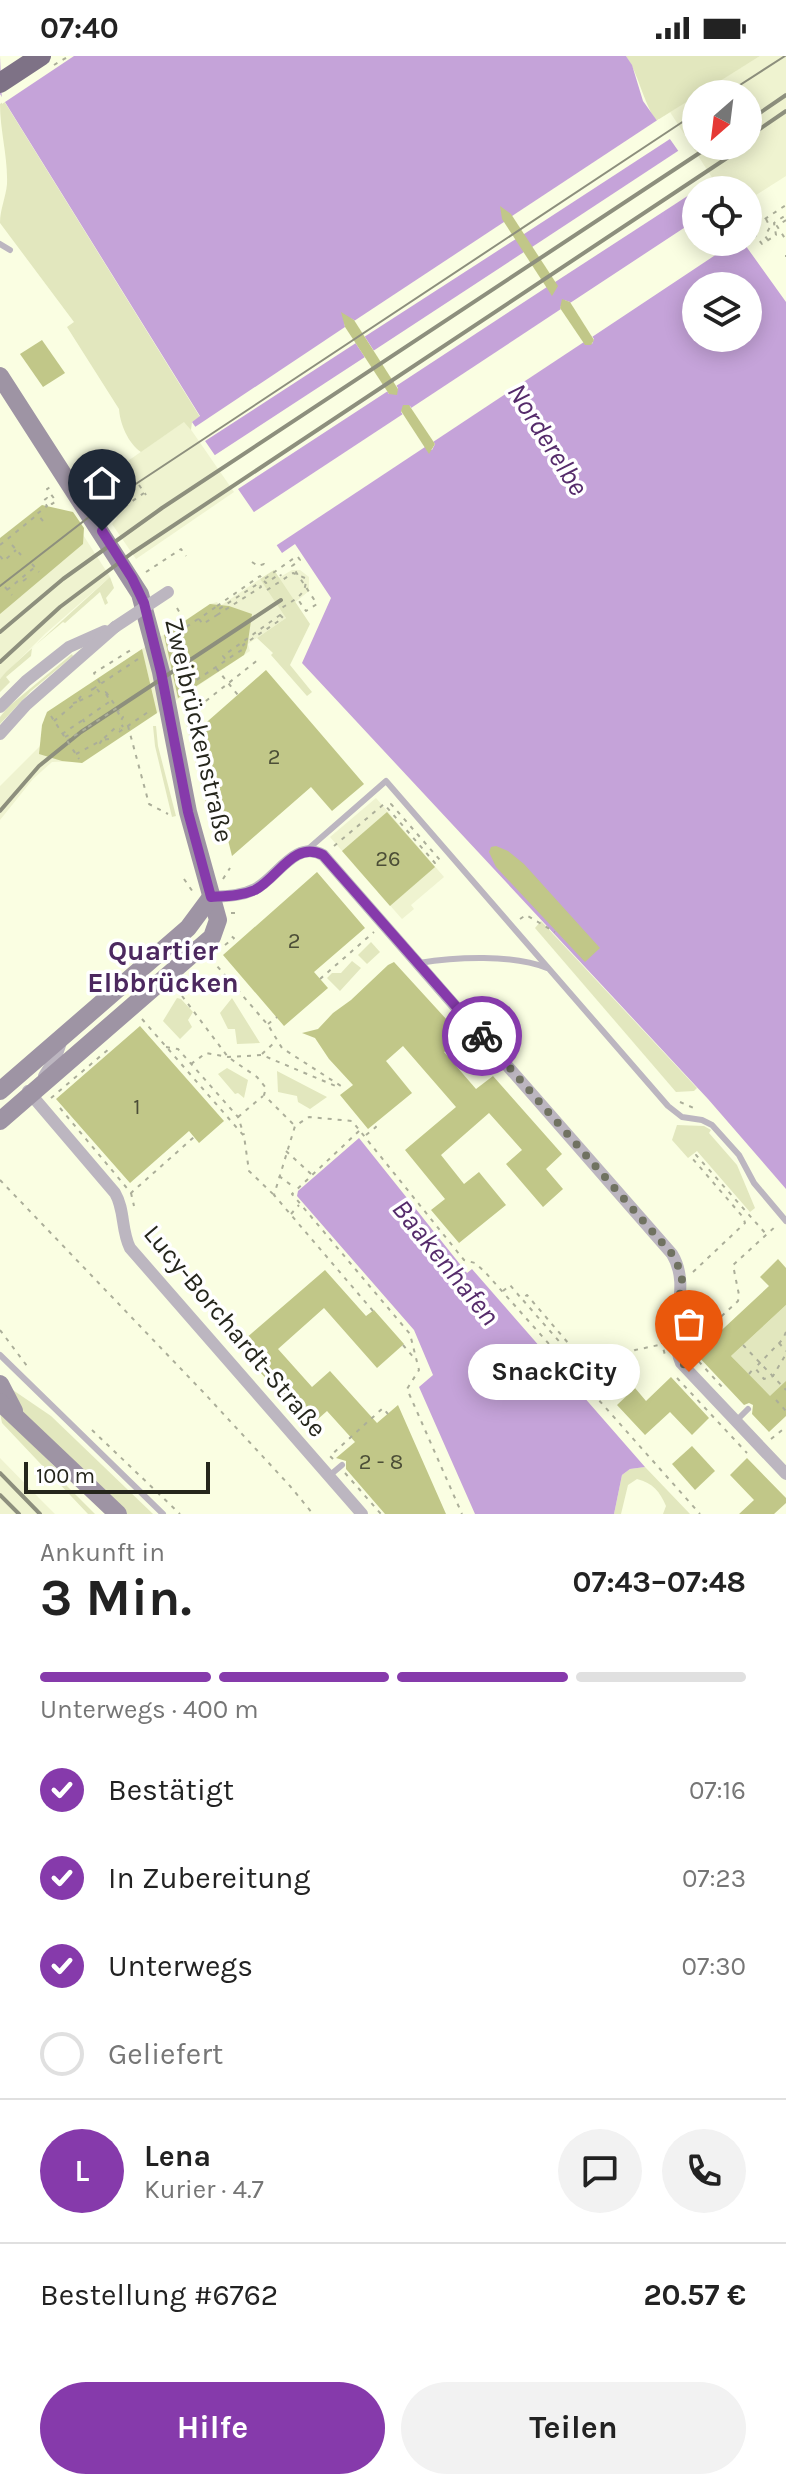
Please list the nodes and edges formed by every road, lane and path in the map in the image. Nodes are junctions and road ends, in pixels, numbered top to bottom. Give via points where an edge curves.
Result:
1 (41, 56) edge
2 (0, 83) edge
3 (786, 205) edge
4 (765, 218) junction
5 (786, 218) edge
6 (762, 220) edge
7 (768, 240) junction
8 (786, 240) edge
9 (0, 244) edge
10 (762, 244) edge
11 (10, 250) dead end
12 (0, 376) edge
13 (130, 474) dead end
14 (139, 485) dead end
15 (52, 486) dead end
16 (89, 492) dead end
17 (37, 514) junction
18 (111, 516) dead end
19 (43, 521) dead end
20 (0, 545) edge
21 (12, 545) dead end
22 (16, 549) junction
23 (21, 555) dead end
24 (0, 556) edge
25 (186, 556) dead end
26 (252, 562) dead end
27 (266, 566) dead end
28 (34, 567) junction
29 (39, 572) dead end
30 (144, 573) dead end
31 (281, 576) dead end
32 (24, 580) dead end
33 (263, 580) junction
34 (267, 590) dead end
35 (168, 592) dead end
36 (12, 595) dead end
37 (299, 601) dead end
38 (218, 605) junction
39 (177, 608) dead end
40 (280, 609) dead end
41 (188, 626) dead end
42 (115, 627) junction
43 (236, 644) joint
44 (134, 648) dead end
45 (259, 659) dead end
46 (215, 667) dead end
47 (229, 683) junction
48 (101, 684) dead end
49 (96, 687) dead end
50 (91, 690) dead end
51 (238, 695) dead end
52 (81, 696) dead end
53 (111, 700) junction
54 (77, 702) junction
55 (70, 704) dead end
56 (0, 707) edge
57 (81, 709) dead end
58 (117, 710) junction
59 (51, 716) dead end
60 (83, 720) junction
61 (54, 721) junction
62 (128, 725) dead end
63 (88, 727) junction
64 (124, 728) dead end
65 (199, 729) dead end
66 (119, 732) dead end
67 (72, 733) dead end
68 (0, 734) edge
69 (97, 734) dead end
70 (65, 737) junction
71 (109, 739) dead end
72 (102, 740) junction
73 (98, 746) dead end
74 (76, 754) junction
75 (79, 759) dead end
76 (393, 806) dead end
77 (168, 814) dead end
78 (333, 847) dead end
79 (307, 850) junction
80 (211, 897) junction
81 (520, 919) dead end
82 (374, 931) dead end
83 (555, 932) dead end
84 (210, 958) dead end
85 (418, 963) junction
86 (550, 969) junction
87 (320, 979) dead end
88 (176, 988) dead end
89 (277, 1017) dead end
90 (141, 1018) dead end
91 (268, 1025) junction
92 (63, 1037) junction
93 (276, 1041) junction
94 (166, 1047) junction
95 (262, 1055) junction
96 (228, 1057) junction
97 (191, 1064) junction
98 (340, 1086) junction
99 (344, 1088) dead end
100 (0, 1091) edge
101 (264, 1095) junction
102 (30, 1096) junction
103 (61, 1109) dead end
104 (223, 1111) junction
105 (218, 1115) dead end
106 (238, 1117) junction
107 (0, 1121) edge
108 (374, 1125) dead end
109 (295, 1126) junction
110 (360, 1130) junction
111 (244, 1136) junction
112 (365, 1136) junction
113 (194, 1137) dead end
114 (285, 1151) junction
115 (311, 1174) junction
116 (278, 1175) junction
117 (0, 1180) edge
118 (295, 1188) junction
119 (274, 1195) junction
120 (300, 1204) junction
121 (291, 1214) junction
122 (785, 1220) edge
123 (766, 1234) junction
124 (328, 1237) junction
125 (319, 1246) junction
126 (692, 1273) dead end
127 (502, 1292) junction
128 (522, 1299) junction
129 (373, 1311) dead end
130 (0, 1330) edge
131 (786, 1332) edge
132 (687, 1338) dead end
133 (778, 1343) junction
134 (662, 1344) dead end
135 (403, 1345) dead end
136 (743, 1345) dead end
137 (786, 1352) edge
138 (0, 1355) edge
139 (417, 1361) junction
140 (759, 1362) junction
141 (620, 1363) junction
142 (755, 1368) junction
143 (571, 1371) junction
144 (749, 1374) dead end
145 (773, 1376) junction
146 (37, 1378) dead end
147 (0, 1384) edge
148 (786, 1390) edge
149 (588, 1391) junction
150 (776, 1400) dead end
151 (0, 1402) edge
152 (785, 1408) edge
153 (748, 1409) dead end
154 (388, 1414) dead end
155 (20, 1420) junction
156 (735, 1422) junction
157 (786, 1427) edge
158 (92, 1430) dead end
159 (770, 1440) dead end
160 (341, 1466) junction
161 (786, 1474) edge
162 (329, 1476) junction
163 (118, 1514) edge
164 (163, 1514) edge
165 (180, 1514) edge
166 (313, 1514) edge
167 (362, 1514) edge
168 (381, 1514) edge
169 (462, 1514) edge
170 (700, 1514) edge

1 - 2 highway
3 - 4 path
4 - 6 path
4 - 7 path
5 - 7 path via 774,223 776,235
5 - 8 path via 777,226
7 - 10 path
9 - 11 lane
12 - 80 main road, Zweibrückenstraße via 140,594
13 - 16 path via 124,465
14 - 18 path via 145,494
15 - 17 path via 47,489 56,501 52,504 47,498 47,506
17 - 19 path
17 - 20 path
21 - 22 path
22 - 23 path
22 - 24 path via 5,559
25 - 30 path via 181,549
26 - 27 path
28 - 29 path
28 - 32 path
28 - 36 path via 6,588
31 - 33 path
33 - 37 path, bridge via 297,556 300,560 292,566 317,604 306,611
33 - 38 path via 260,576
34 - 40 path, bridge via 293,573 305,578 303,593
35 - 42 street, bridge
38 - 38 path via 199,619 203,624 261,587 259,583 219,609
39 - 41 path
42 - 56 street via 69,647
42 - 68 street
43 - 43 path via 280,615 283,618 226,660 223,656
44 - 48 path via 94,673
45 - 47 path
46 - 47 path
47 - 51 path
47 - 65 path via 197,708
49 - 53 path, bridge
50 - 54 path via 94,694
52 - 54 path
53 - 58 path, bridge
53 - 60 path, bridge
54 - 55 path
54 - 57 path
54 - 61 path
58 - 63 path, bridge
58 - 64 path, bridge
59 - 61 path, bridge
60 - 63 path, bridge
60 - 70 path
61 - 70 path, bridge
62 - 77 path via 149,804
63 - 70 path, bridge
66 - 72 path via 116,727
67 - 70 path, bridge
69 - 72 path
70 - 74 path, bridge
71 - 72 path
72 - 73 path
72 - 74 path
74 - 75 path, bridge
76 - 78 path via 440,860 435,863 384,804
79 - 80 street via 256,889
79 - 85 street via 323,855
79 - 86 lane via 386,781
80 - 92 main road via 188,928
80 - 102 main road, Zweibrückenstraße via 218,915 212,937
81 - 83 path via 526,915
82 - 87 path
84 - 91 path
85 - 86 lane via 522,960
85 - 156 street via 672,1254 682,1280 679,1359
86 - 122 lane via 668,1106 682,1117 707,1121 739,1155
88 - 96 path
89 - 91 path
90 - 94 path
91 - 93 path
92 - 100 main road
92 - 102 street via 49,1072 29,1090
93 - 95 path
93 - 98 path
94 - 97 path via 178,1049
94 - 104 path
95 - 96 path
95 - 98 path
96 - 97 path via 206,1053
96 - 101 path via 257,1077 266,1088
97 - 106 path
98 - 99 path
101 - 106 path
101 - 109 path
102 - 107 main road, Zweibrückenstraße
102 - 162 street, Lucy-Borchardt-Straße via 115,1193 130,1248
103 - 113 path via 131,1193
104 - 105 path
104 - 111 path
106 - 111 path
108 - 112 path
109 - 110 path via 309,1117 352,1121
109 - 114 path
110 - 112 path
110 - 115 path
111 - 119 path via 249,1171
112 - 127 path via 464,1260 475,1263
114 - 115 path
114 - 116 path
115 - 118 path
116 - 118 path
116 - 119 path
117 - 166 path
118 - 120 path via 292,1194
119 - 121 path
120 - 121 path
120 - 124 path
121 - 125 path
122 - 123 path
123 - 126 path via 696,1155 692,1158 745,1223
123 - 132 path via 733,1265 738,1301 702,1334
124 - 125 path
124 - 139 path via 410,1334
125 - 129 path
127 - 128 path via 510,1285
127 - 143 path
128 - 141 path via 527,1295 587,1365 608,1352
128 - 143 path via 579,1364
130 - 146 path
131 - 133 path
133 - 137 path
133 - 140 path
134 - 141 path via 638,1349
135 - 139 path
136 - 140 path
137 - 145 path
138 - 164 lane
139 - 169 path via 419,1370 407,1389
140 - 142 path
140 - 145 path
141 - 149 path
142 - 144 path
142 - 145 path via 764,1379
143 - 149 path
145 - 148 path
147 - 155 main road
149 - 170 path
150 - 152 path
151 - 155 main road
153 - 156 lane
154 - 160 path via 383,1408 330,1456
155 - 163 main road
156 - 161 street
157 - 159 path
158 - 165 path
160 - 162 lane
160 - 168 path
162 - 167 street, Lucy-Borchardt-Straße

